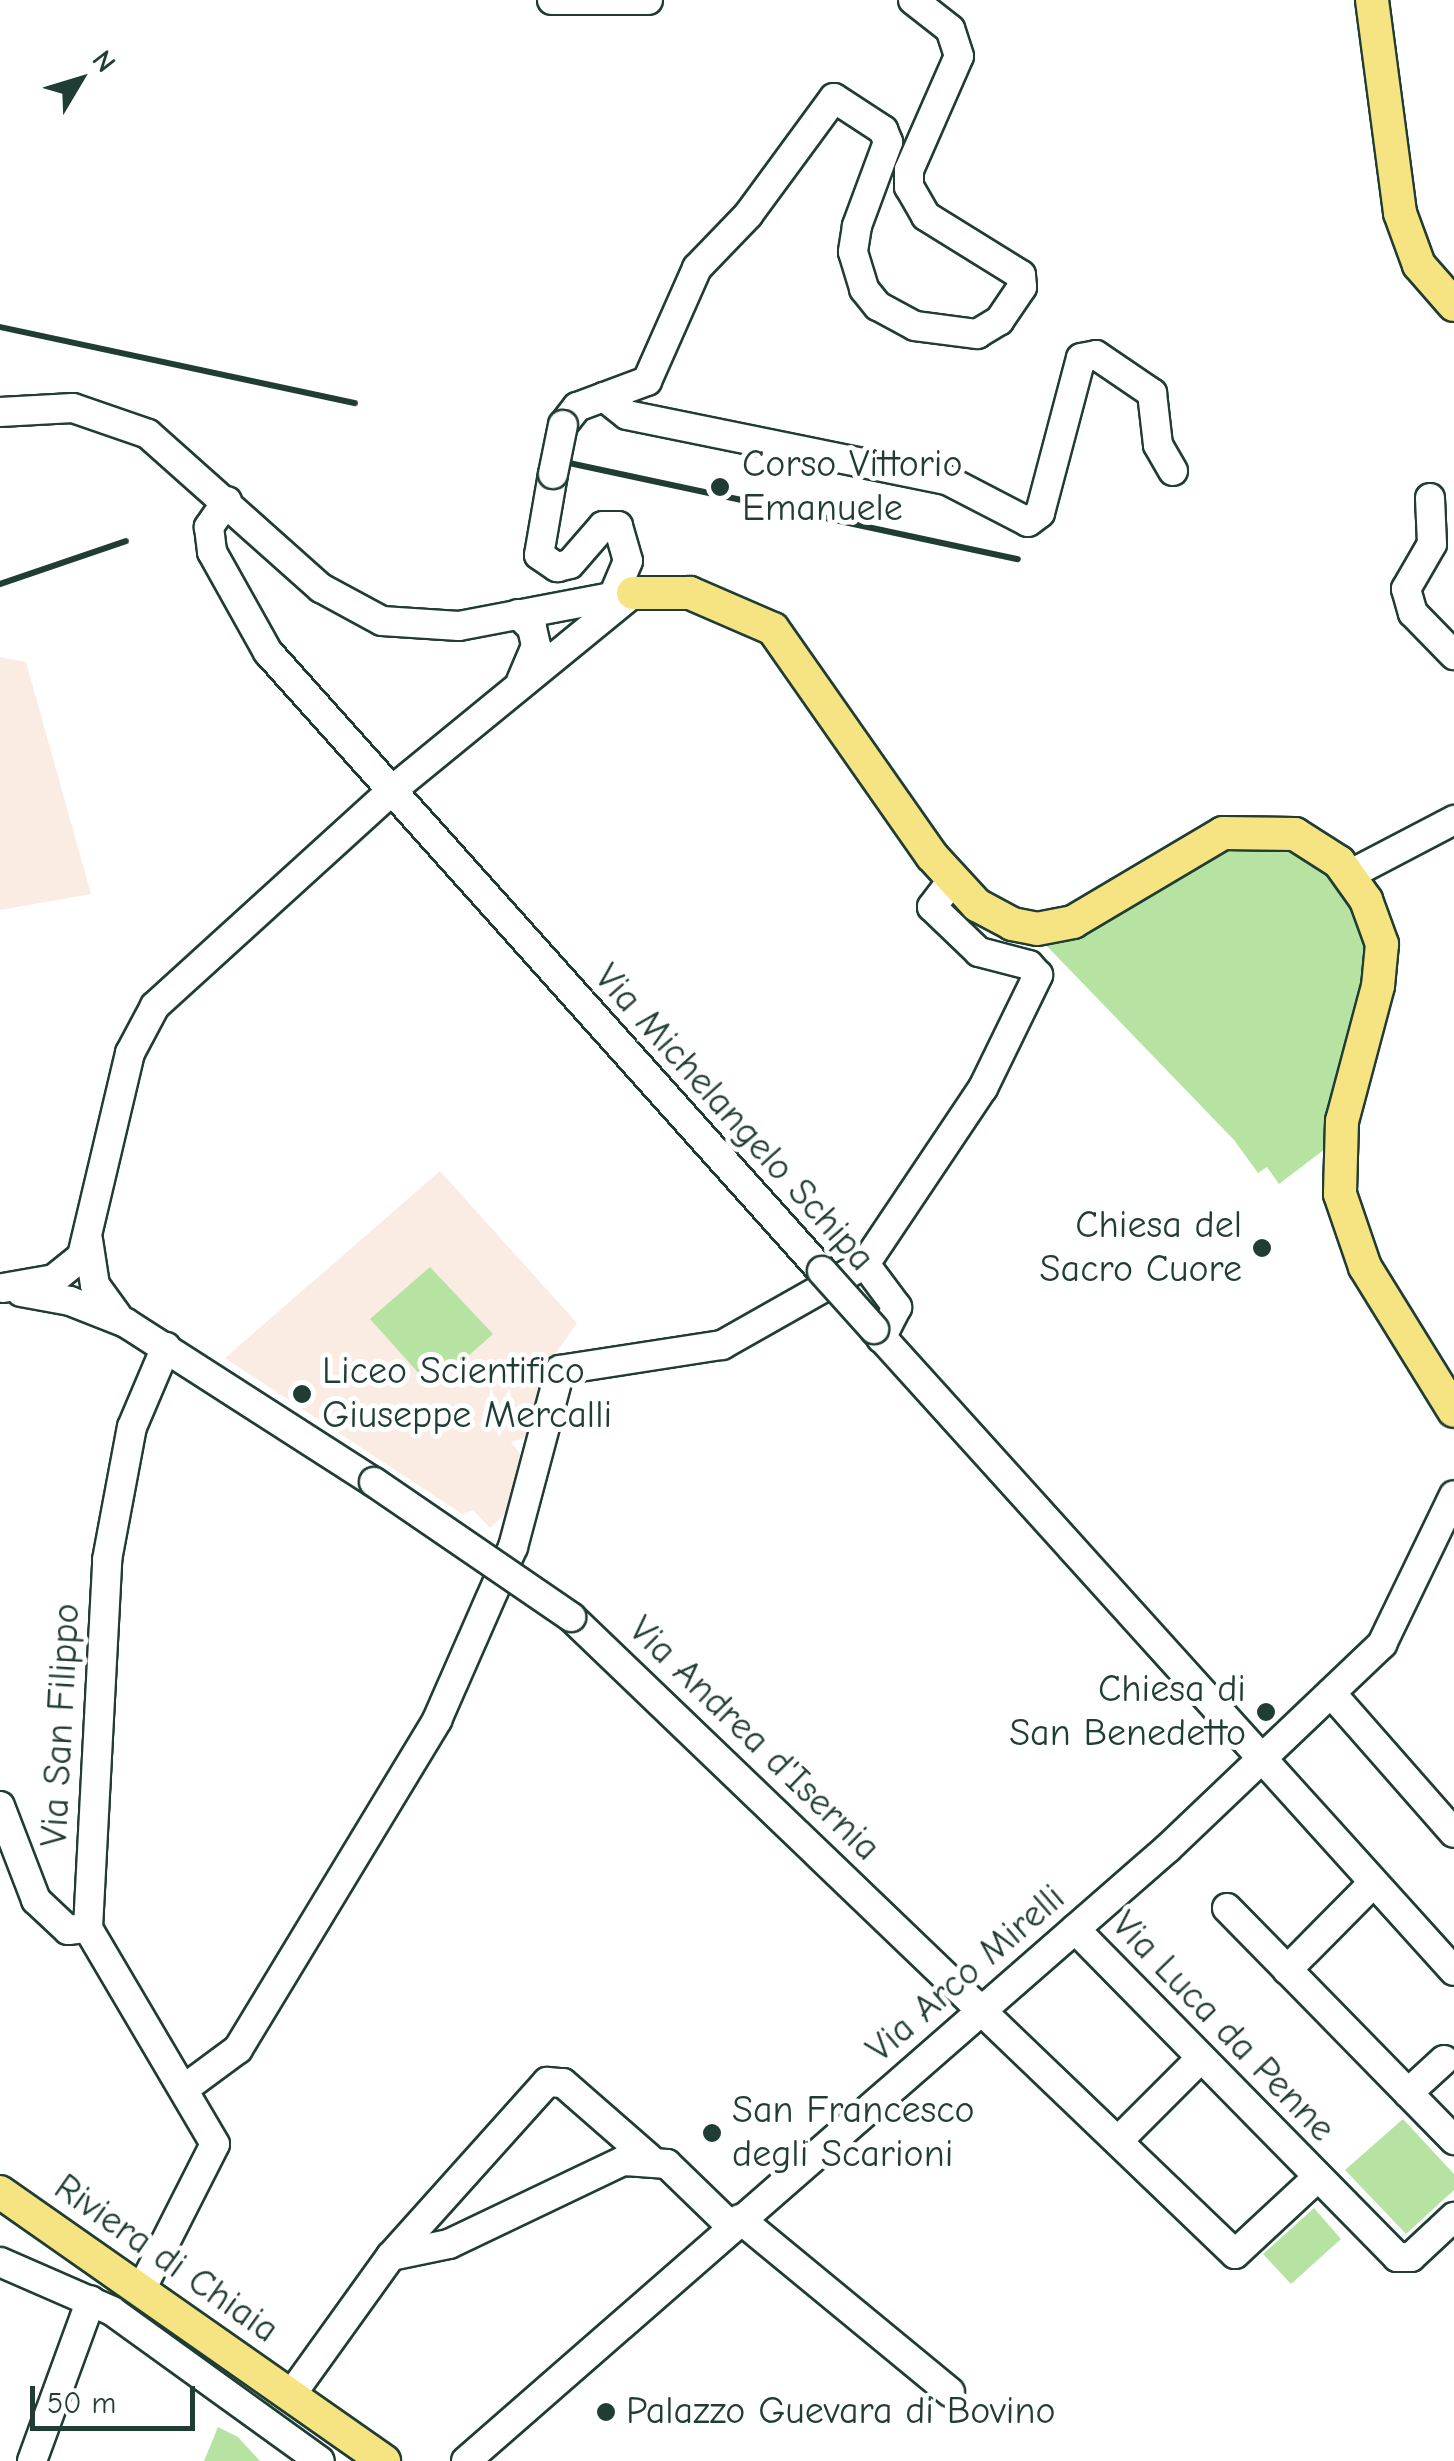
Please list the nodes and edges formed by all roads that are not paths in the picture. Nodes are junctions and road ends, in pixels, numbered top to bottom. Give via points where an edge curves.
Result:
1 (552, 0) edge
2 (648, 0) edge
3 (913, 0) edge
4 (1372, 0) edge
5 (1454, 304) edge
6 (604, 398) junction
7 (0, 412) edge
8 (1173, 471) dead end
9 (1430, 498) dead end
10 (228, 501) junction
11 (623, 595) junction
12 (518, 614) junction
13 (1454, 655) edge
14 (506, 696) junction
15 (390, 792) junction
16 (1454, 820) edge
17 (1349, 875) junction
18 (952, 880) junction
19 (88, 1240) junction
20 (865, 1264) junction
21 (1, 1288) edge
22 (126, 1322) junction
23 (878, 1333) junction
24 (166, 1347) junction
25 (1454, 1412) edge
26 (1454, 1495) edge
27 (1331, 1693) junction
28 (1261, 1760) junction
29 (0, 1806) edge
30 (1454, 1833) edge
31 (1373, 1883) junction
32 (1227, 1908) dead end
33 (88, 1928) junction
34 (1075, 1929) junction
35 (1287, 1970) junction
36 (1454, 1971) edge
37 (983, 2010) junction
38 (1201, 2058) junction
39 (1444, 2060) dead end
40 (184, 2090) junction
41 (1408, 2093) junction
42 (1454, 2140) edge
43 (1118, 2141) junction
44 (649, 2158) junction
45 (1318, 2177) junction
46 (0, 2192) edge
47 (1454, 2217) edge
48 (735, 2222) junction
49 (391, 2256) junction
50 (0, 2262) edge
51 (142, 2288) junction
52 (91, 2300) junction
53 (950, 2392) dead end
54 (291, 2395) junction
55 (292, 2449) edge
56 (32, 2461) edge
57 (320, 2461) edge
58 (384, 2461) edge
59 (466, 2461) edge

1 - 2 street
3 - 6 street via 950,29 959,56 909,170 909,187 926,216 1021,275 1009,309 994,328 976,334 916,326 878,306 864,290 853,252 857,226 888,142 883,130 834,98 748,215 697,268 651,376
4 - 5 main road via 1400,213 1419,265
6 - 8 street via 627,415 947,480 1028,522 1040,513 1081,358 1096,355 1152,393 1158,444
6 - 11 street, bridge via 577,407 563,425 539,555 557,567 570,564 603,526 618,526 628,562
7 - 10 street via 53,406 107,415 148,434
9 - 13 street via 1432,544 1406,589 1413,613
10 - 12 street via 321,588 365,614 434,628
10 - 15 street, Via Michelangelo Schipa via 214,517 210,539 238,608 278,666
11 - 12 street
11 - 14 street
11 - 18 main road via 690,593 773,629
12 - 14 street via 532,628 536,652
14 - 15 street
15 - 19 street via 146,1018 130,1053
15 - 23 street, Via Michelangelo Schipa, bridge
16 - 17 street
17 - 18 main road via 1316,844 1294,834 1222,833 1085,916 1037,929 986,911
17 - 25 main road via 1378,928 1381,962 1342,1121 1338,1172 1365,1267
18 - 20 street via 932,907 972,947 1034,966 1037,979 983,1088
19 - 21 street via 62,1275
19 - 22 street via 95,1285
20 - 23 street via 898,1307
20 - 40 street via 722,1345 560,1370 513,1547 438,1720 240,2046
21 - 22 street via 70,1301
22 - 24 street, Via Andrea d'Isernia
23 - 28 street, Via Michelangelo Schipa
24 - 33 street, Via San Filippo via 132,1427 107,1560
24 - 37 street, Via Andrea d'Isernia, bridge via 571,1618
26 - 27 street, Via Arco Mirelli via 1388,1634
27 - 28 street, Via Arco Mirelli
27 - 30 street
28 - 31 street, Via Michelangelo Schipa
28 - 34 street, Via Arco Mirelli
29 - 33 street via 36,1900 68,1930
31 - 35 street
31 - 36 street, Via Michelangelo Schipa
32 - 35 street
33 - 40 street
34 - 37 street, Via Arco Mirelli
34 - 38 street, Via Luca da Penne
35 - 41 street
37 - 43 street, Via Andrea d'Isernia
37 - 48 street, Via Arco Mirelli
38 - 43 street
38 - 45 street, Via Luca da Penne
39 - 41 street
40 - 51 street via 215,2146
41 - 42 street
43 - 45 street, Via Andrea d'Isernia via 1235,2254
44 - 48 street via 693,2183
44 - 49 street via 622,2161 449,2244
44 - 49 street via 563,2083 541,2086
45 - 47 street, Via Luca da Penne via 1401,2259
46 - 51 main road, Riviera di Chiaia
48 - 53 street
48 - 59 street, Via Arco Mirelli
49 - 54 street
50 - 52 street
51 - 54 main road, Riviera di Chiaia
52 - 55 street via 218,2384
52 - 56 street
54 - 58 main road, Riviera di Chiaia
55 - 57 street

